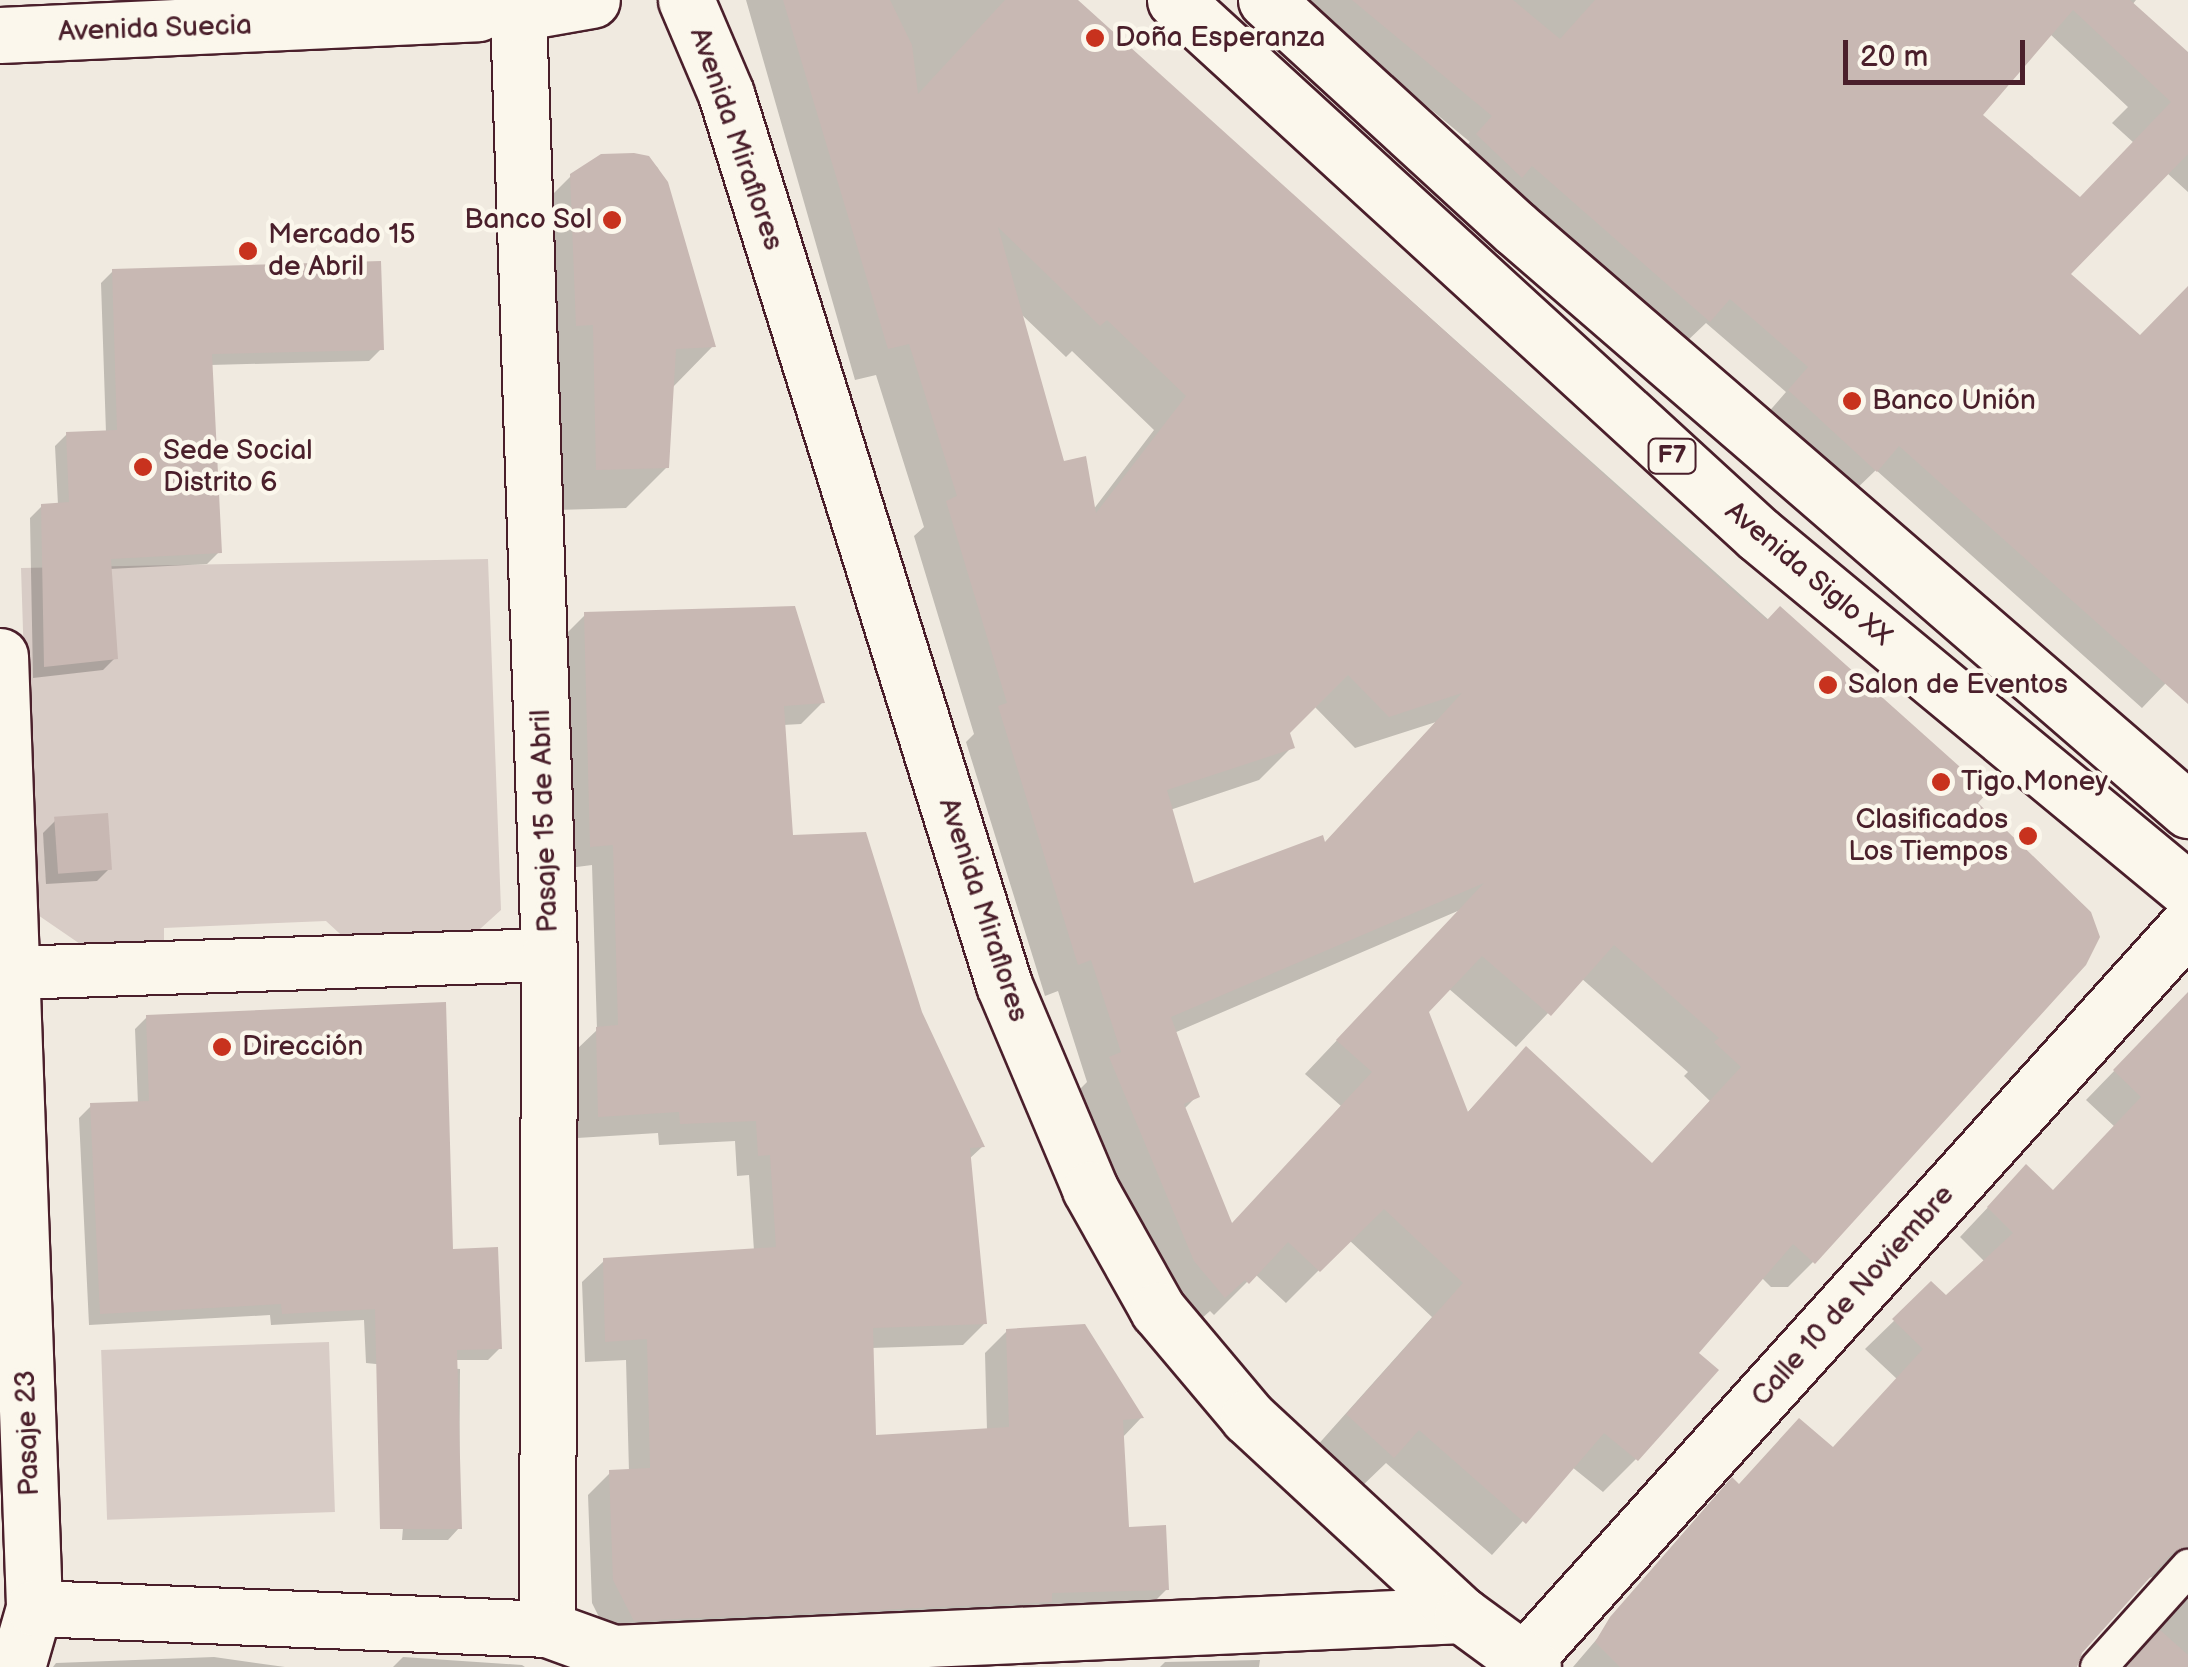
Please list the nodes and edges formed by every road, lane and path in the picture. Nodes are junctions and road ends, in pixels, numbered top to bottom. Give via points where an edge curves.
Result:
1 (423, 0) edge
2 (592, 0) edge
3 (686, 0) edge
4 (1175, 0) edge
5 (1266, 0) edge
6 (504, 13) junction
7 (0, 34) edge
8 (0, 656) edge
9 (2188, 810) edge
10 (2188, 890) edge
11 (2188, 925) edge
12 (549, 955) junction
13 (12, 973) junction
14 (2188, 1567) edge
15 (34, 1608) junction
16 (1462, 1614) junction
17 (547, 1629) junction
18 (613, 1660) edge
19 (1525, 1664) edge
20 (17, 1667) edge
21 (2098, 1667) edge

1 - 6 main road
2 - 6 main road
3 - 16 main road, Avenida Miraflores via 726,94 1004,985 1090,1189 1158,1310 1248,1418
4 - 10 main road, Avenida Siglo XX / F7 via 1758,534
5 - 9 main road, F7 via 1514,228
6 - 7 main road, Avenida Suecia
6 - 12 main road, Pasaje 15 de Abril
8 - 13 main road, Pasaje 23
11 - 19 main road, Calle 10 de Noviembre
12 - 13 street
12 - 17 main road, Pasaje 15 de Abril
13 - 15 main road, Pasaje 23
14 - 21 lane
15 - 17 main road
15 - 20 main road, Pasaje 23
16 - 18 main road
16 - 19 main road, Avenida Miraflores
17 - 18 main road

